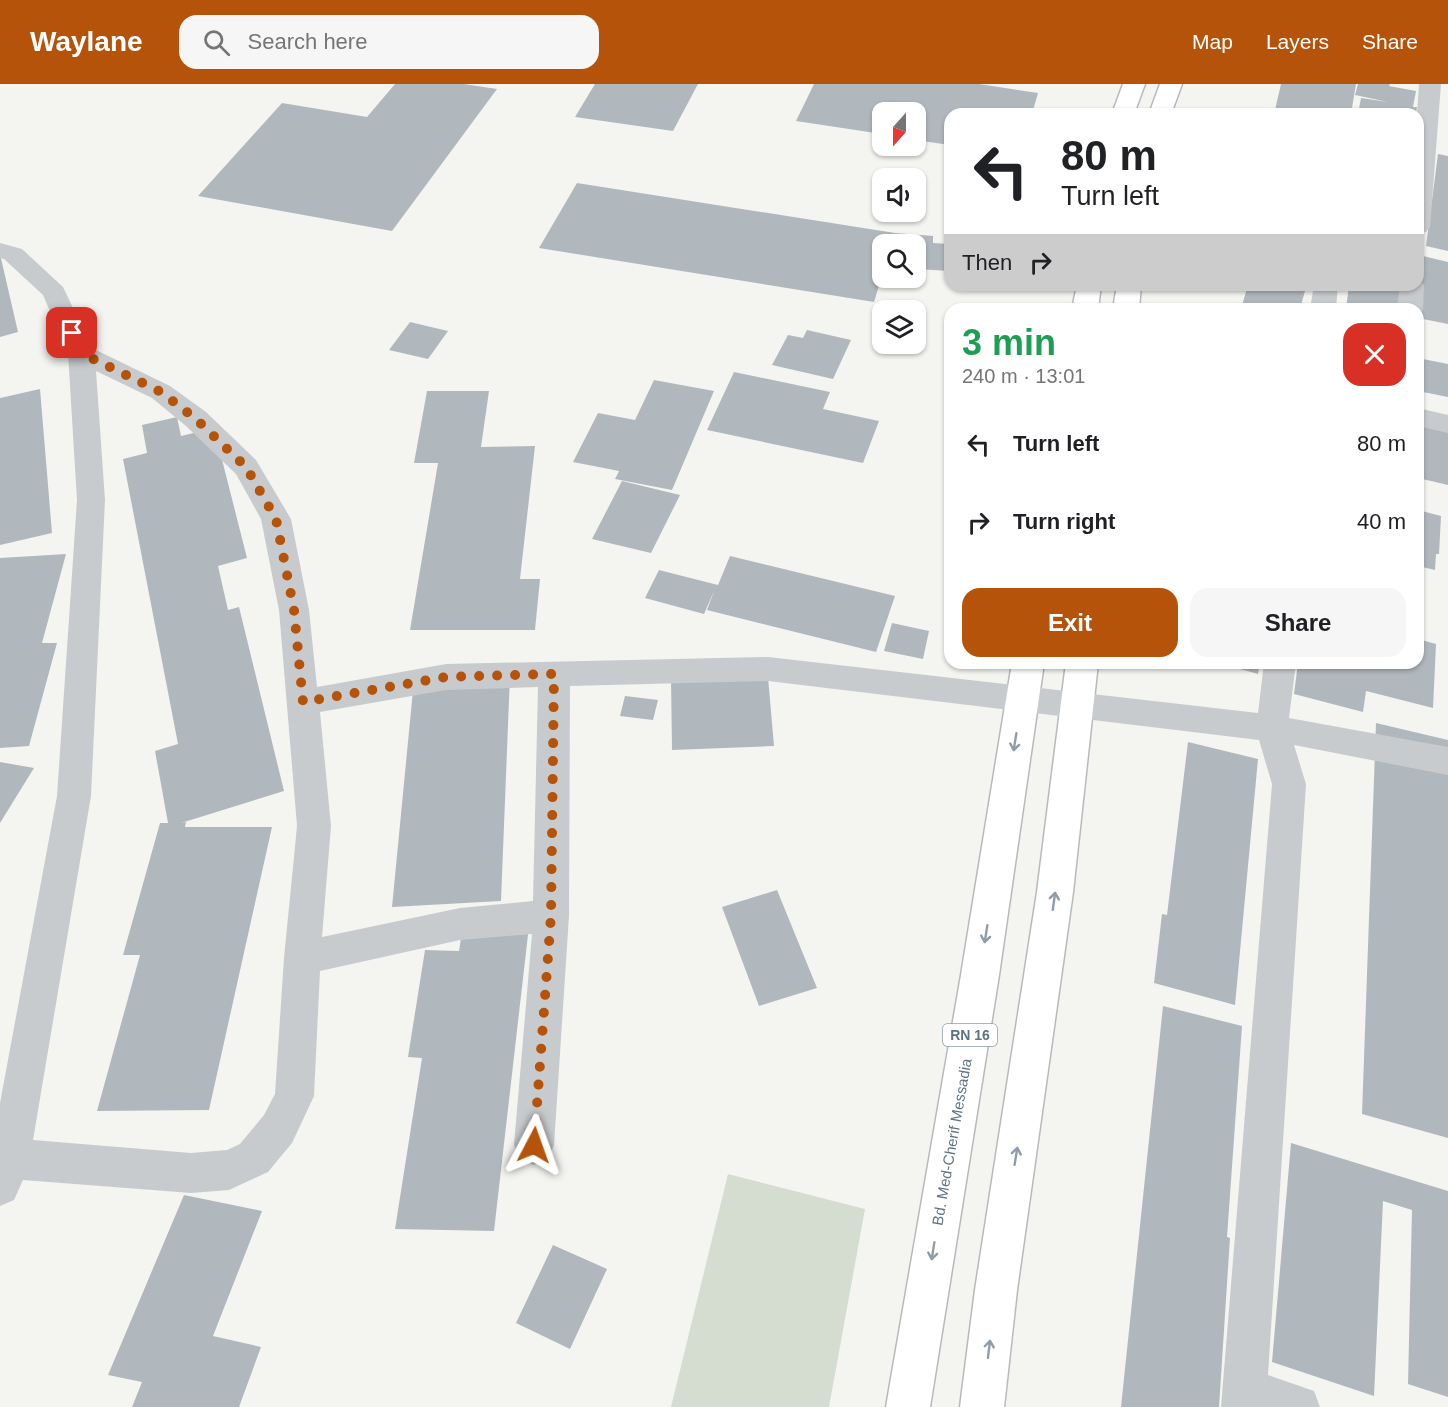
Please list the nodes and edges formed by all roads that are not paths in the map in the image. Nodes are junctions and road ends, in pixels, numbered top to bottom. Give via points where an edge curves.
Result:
1 (1134, 84) edge
2 (1171, 84) edge
3 (1430, 84) edge
4 (1125, 108) edge
5 (1162, 108) edge
6 (1424, 129) edge
7 (1424, 160) edge
8 (1448, 163) edge
9 (0, 250) edge
10 (81, 353) junction
11 (1424, 418) edge
12 (1448, 424) edge
13 (1081, 669) edge
14 (1279, 669) edge
15 (554, 674) junction
16 (1025, 681) edge
17 (303, 702) junction
18 (1077, 704) junction
19 (1272, 729) junction
20 (1448, 761) edge
21 (551, 916) junction
22 (302, 958) junction
23 (534, 1145) dead end
24 (3, 1168) edge
25 (1244, 1399) edge
26 (908, 1407) edge
27 (982, 1407) edge
28 (1298, 1407) edge

1 - 4 highway
2 - 5 highway
3 - 6 street
7 - 8 street
9 - 10 street via 13,254 54,292
10 - 17 street via 161,392 246,467 276,519 294,610
10 - 24 street via 91,500 74,796
11 - 12 street
13 - 18 highway
14 - 19 street
15 - 16 street via 768,669
15 - 17 street via 446,677
15 - 21 street
16 - 18 street
16 -> 26 highway, Bd. Med-Cherif Messadia / RN 16
17 - 22 street via 314,826
18 - 19 street
27 -> 18 highway via 1056,892
19 - 20 street
19 - 25 street via 1289,784
21 - 22 street via 460,924
21 - 23 street
22 - 24 street via 294,1096 278,1130 254,1158 229,1170 191,1173
25 - 28 street

